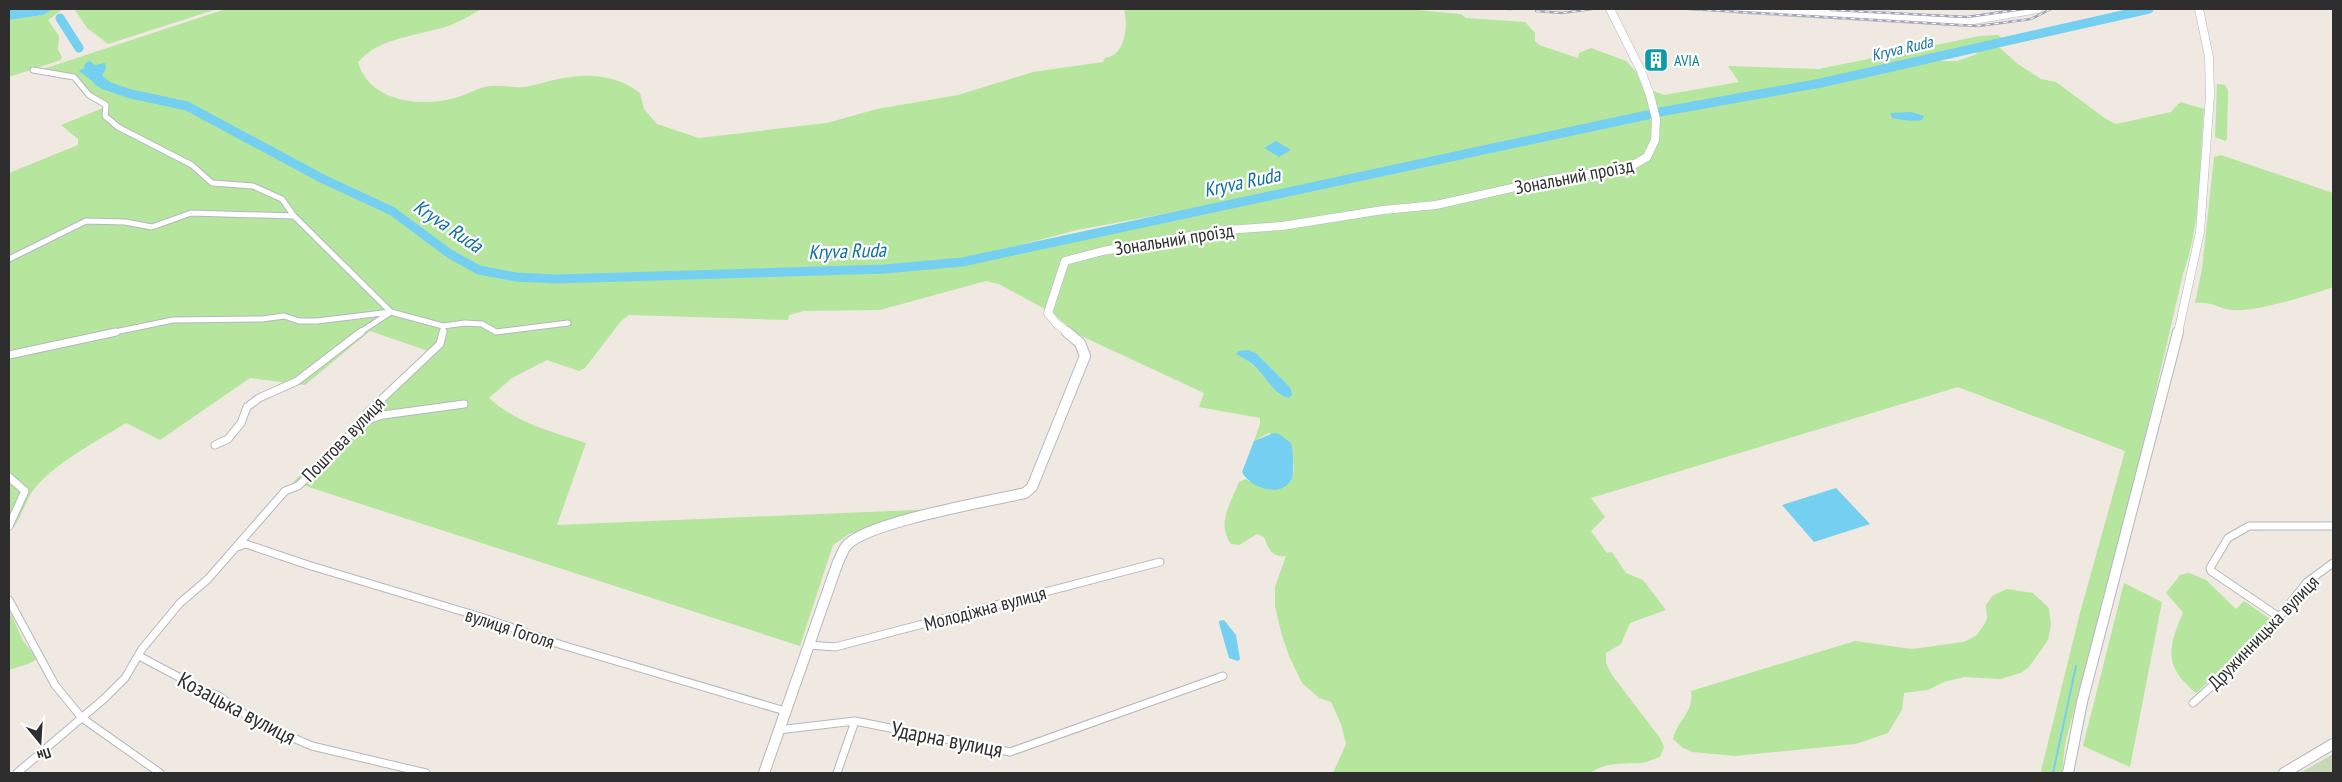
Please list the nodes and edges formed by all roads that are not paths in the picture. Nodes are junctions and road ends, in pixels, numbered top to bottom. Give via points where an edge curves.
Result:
1 (1610, 9) edge
2 (1737, 9) edge
3 (2038, 9) edge
4 (2199, 9) edge
5 (34, 70) dead end
6 (2210, 75) joint
7 (294, 216) junction
8 (9, 259) edge
9 (391, 312) junction
10 (568, 323) dead end
11 (443, 326) junction
12 (9, 355) edge
13 (464, 404) dead end
14 (364, 421) junction
15 (215, 445) dead end
16 (9, 477) edge
17 (9, 526) edge
18 (2333, 526) edge
19 (236, 548) junction
20 (1160, 562) dead end
21 (2333, 563) edge
22 (9, 600) edge
23 (2279, 617) junction
24 (809, 645) junction
25 (139, 656) junction
26 (1222, 676) dead end
27 (2193, 703) dead end
28 (785, 711) junction
29 (82, 718) junction
30 (855, 721) junction
31 (778, 730) junction
32 (2333, 744) edge
33 (17, 773) edge
34 (160, 773) edge
35 (426, 773) edge
36 (764, 773) edge
37 (836, 773) edge
38 (2068, 773) edge
39 (2284, 773) edge

1 - 24 street, Зональний проїзд via 1646,86 1657,122 1655,145 1646,158 1632,167 1547,180 1436,205 1290,225 1226,230 1103,251 1065,261 1048,313 1080,343 1085,356 1030,491 903,520 851,541 838,562
2 - 3 street via 1962,22
4 - 6 main road
5 - 7 street via 77,79 91,97 106,105 105,116 118,127 181,158 212,183 253,186 282,199
6 - 38 street via 2210,115 2199,240 2150,448 2080,711
7 - 8 street via 191,213 152,227 125,222 86,221
7 - 9 street
9 - 11 street
9 - 12 street via 317,321 299,321 284,316 173,320
9 - 15 street via 296,381 247,407 241,423 228,439
10 - 11 street via 508,332 496,332 482,324
11 - 14 street, Поштова вулиця via 440,344 366,414
13 - 14 street via 383,415
14 - 19 street, Поштова вулиця via 298,486 285,491
16 - 17 street via 25,491
18 - 23 street via 2249,526 2236,531 2223,542 2210,568 2214,575
19 - 25 street, Поштова вулиця via 180,603 142,648
19 - 28 street, вулиця Гоголя via 246,544 562,645
20 - 24 street, Молодіжна вулиця via 835,647
21 - 23 street, Дружинницька вулиця via 2307,582
22 - 29 street via 55,685
23 - 27 street, Дружинницька вулиця via 2234,666
24 - 28 street
25 - 29 street, Поштова вулиця via 125,678
25 - 35 street, Козацька вулиця via 217,695 256,722 312,746
26 - 30 street, Ударна вулиця via 1010,752
28 - 31 street
29 - 33 street, Поштова вулиця
29 - 34 street
30 - 31 street, Ударна вулиця
30 - 37 street
31 - 36 street
32 - 39 street

